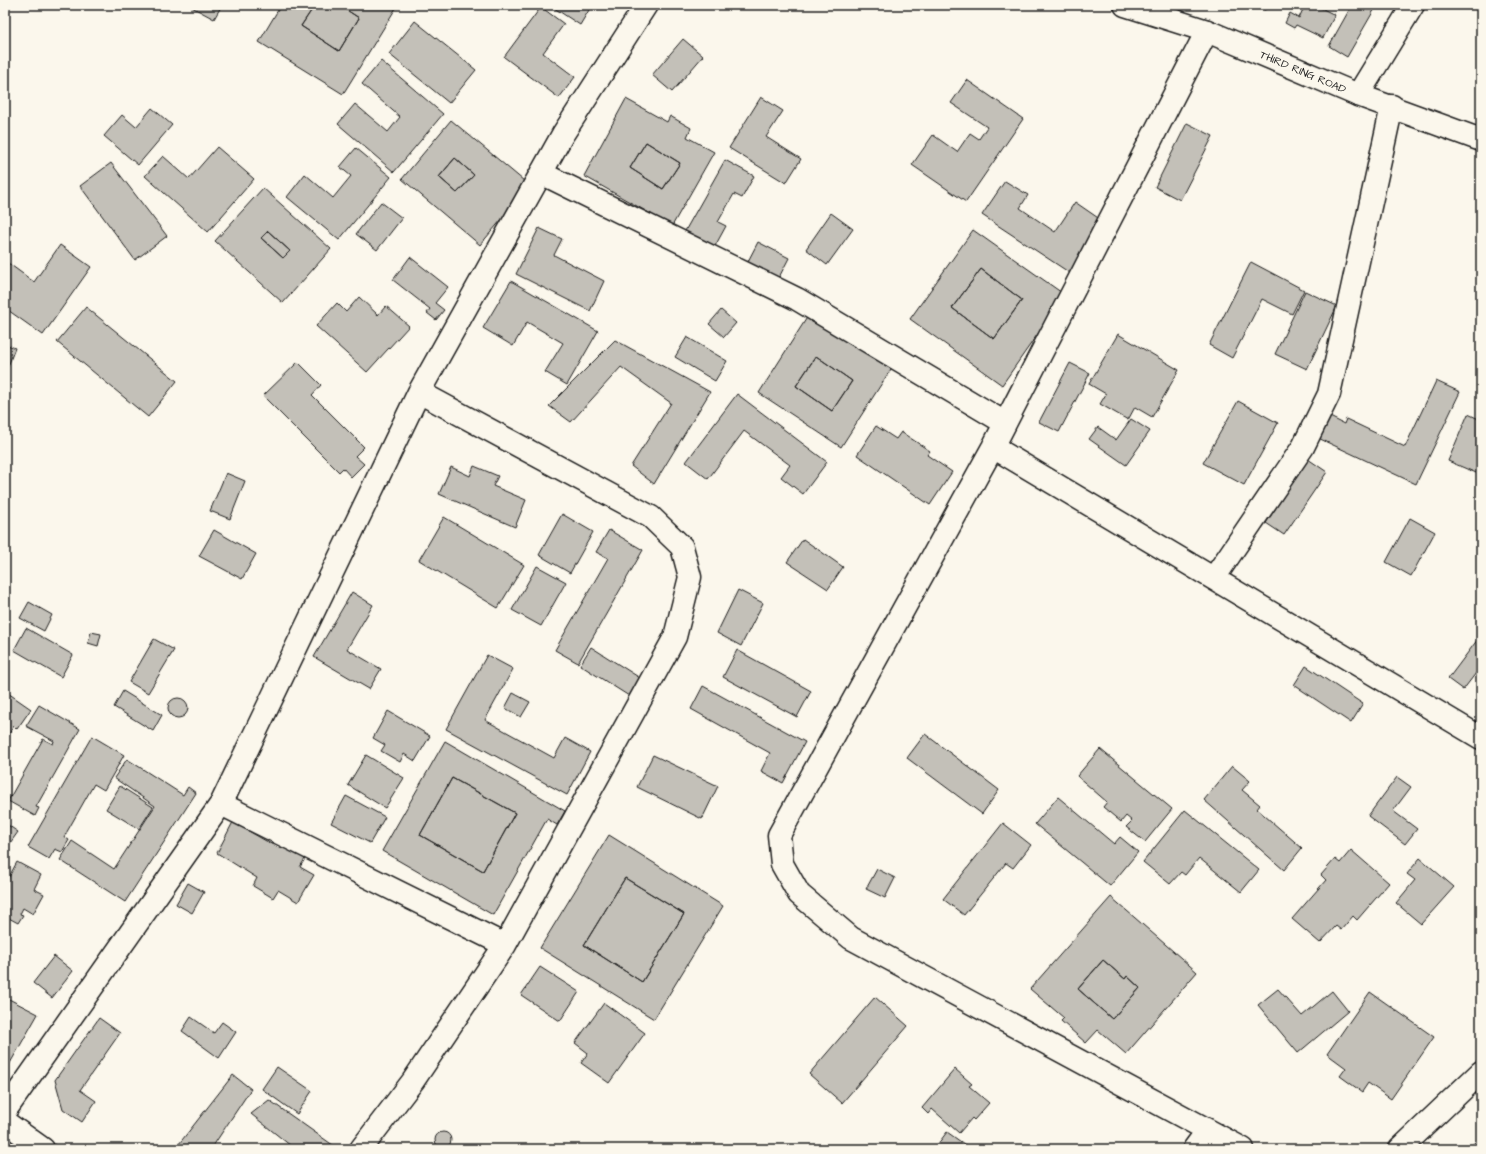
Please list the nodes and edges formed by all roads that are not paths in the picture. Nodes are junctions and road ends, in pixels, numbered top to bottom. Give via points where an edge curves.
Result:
1 (646, 5) edge
2 (1125, 5) edge
3 (1413, 5) edge
4 (1207, 31) junction
5 (1358, 95) junction
6 (1392, 106) junction
7 (1481, 140) edge
8 (541, 173) junction
9 (419, 392) junction
10 (1005, 423) junction
11 (993, 446) junction
12 (1214, 578) junction
13 (1481, 738) edge
14 (222, 804) junction
15 (505, 945) junction
16 (1481, 1072) edge
17 (5, 1111) edge
18 (5, 1122) edge
19 (1208, 1130) junction
20 (43, 1149) edge
21 (361, 1149) edge
22 (1194, 1149) edge
23 (1243, 1149) edge
24 (1400, 1149) edge

1 - 8 street via 563,134
2 - 4 street, THIRD RING ROAD
3 - 5 street
4 - 5 street, THIRD RING ROAD
4 - 10 street
5 - 6 street, THIRD RING ROAD
6 - 7 street, THIRD RING ROAD
6 - 12 street via 1329,394 1303,447
8 - 9 street
8 - 10 street via 797,299
9 - 14 street
9 - 15 street via 651,517 682,547 690,577 675,637
10 - 11 street
11 - 12 street
11 - 19 street via 779,835 782,864 799,894 850,938
12 - 13 street
14 - 15 street
14 - 17 street
15 - 21 street via 413,1081
16 - 24 street
18 - 20 street
19 - 22 street
19 - 23 street

